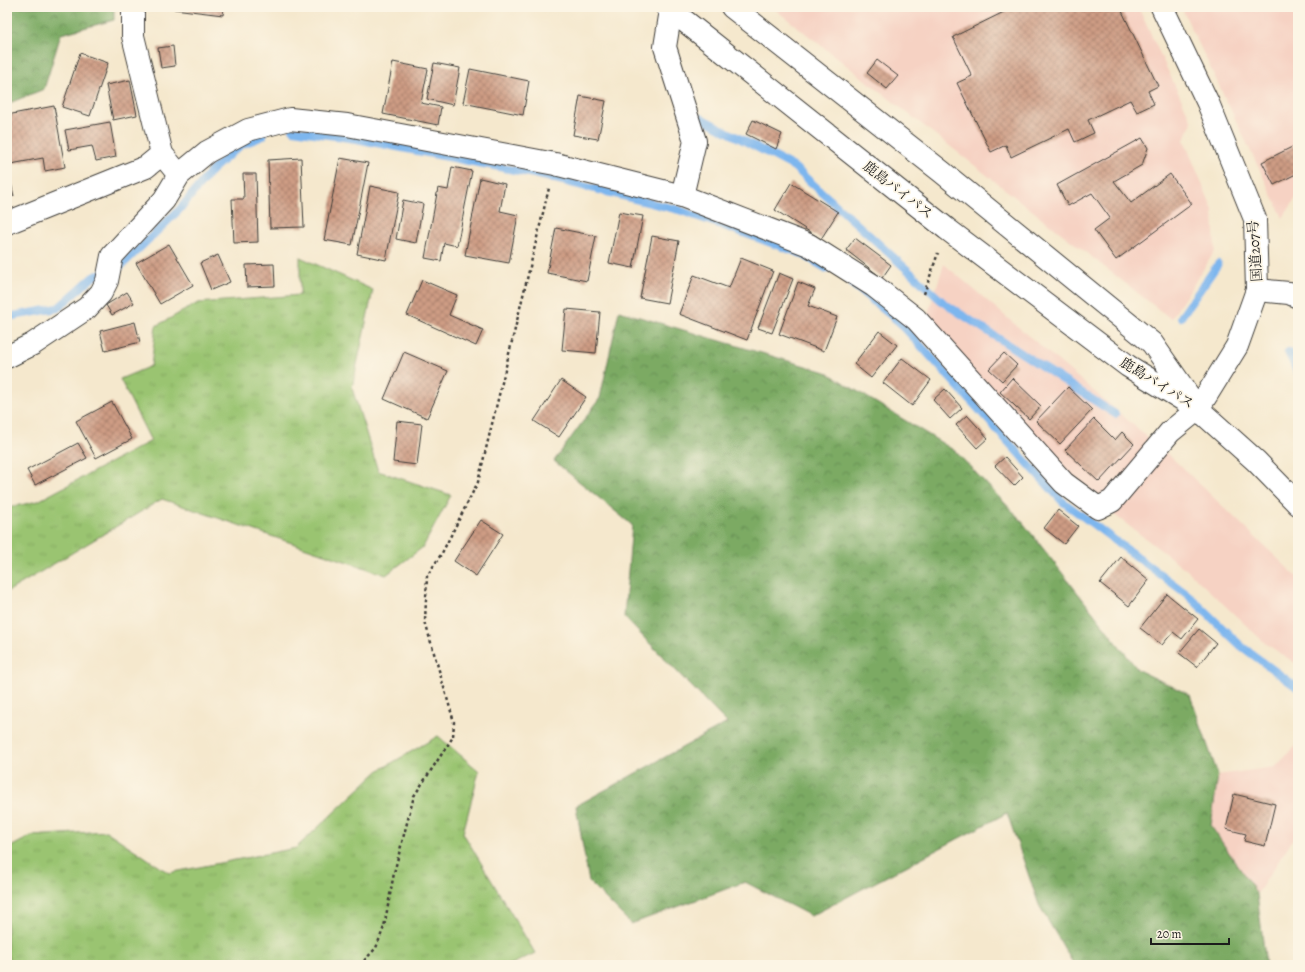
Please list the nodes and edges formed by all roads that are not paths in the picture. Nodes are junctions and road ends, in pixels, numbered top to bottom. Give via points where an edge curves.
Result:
1 (133, 7) edge
2 (732, 7) edge
3 (1162, 7) edge
4 (669, 9) edge
5 (162, 154) junction
6 (179, 175) junction
7 (682, 196) junction
8 (7, 223) edge
9 (1257, 290) junction
10 (1298, 297) edge
11 (7, 357) edge
12 (1198, 409) junction
13 (1298, 504) edge

1 - 5 main road via 132,36
2 - 12 main road, 鹿島バイパス via 942,172 1152,343
3 - 9 main road, 国道207号 via 1208,103 1255,219
4 - 7 main road via 665,47 695,141
4 - 12 main road, 鹿島バイパス via 947,229 1128,366
5 - 6 main road
5 - 8 main road via 146,167
6 - 7 main road via 207,152 248,130 290,119 347,125 555,164
6 - 11 main road via 164,200 112,256 107,281 101,293 87,308 33,344
7 - 12 main road, 国道207号 via 809,245 874,286 916,319 1064,483 1098,508 1112,501 1170,432
9 - 10 main road via 1289,293
9 - 12 main road, 国道207号 via 1237,346
12 - 13 main road via 1256,461

